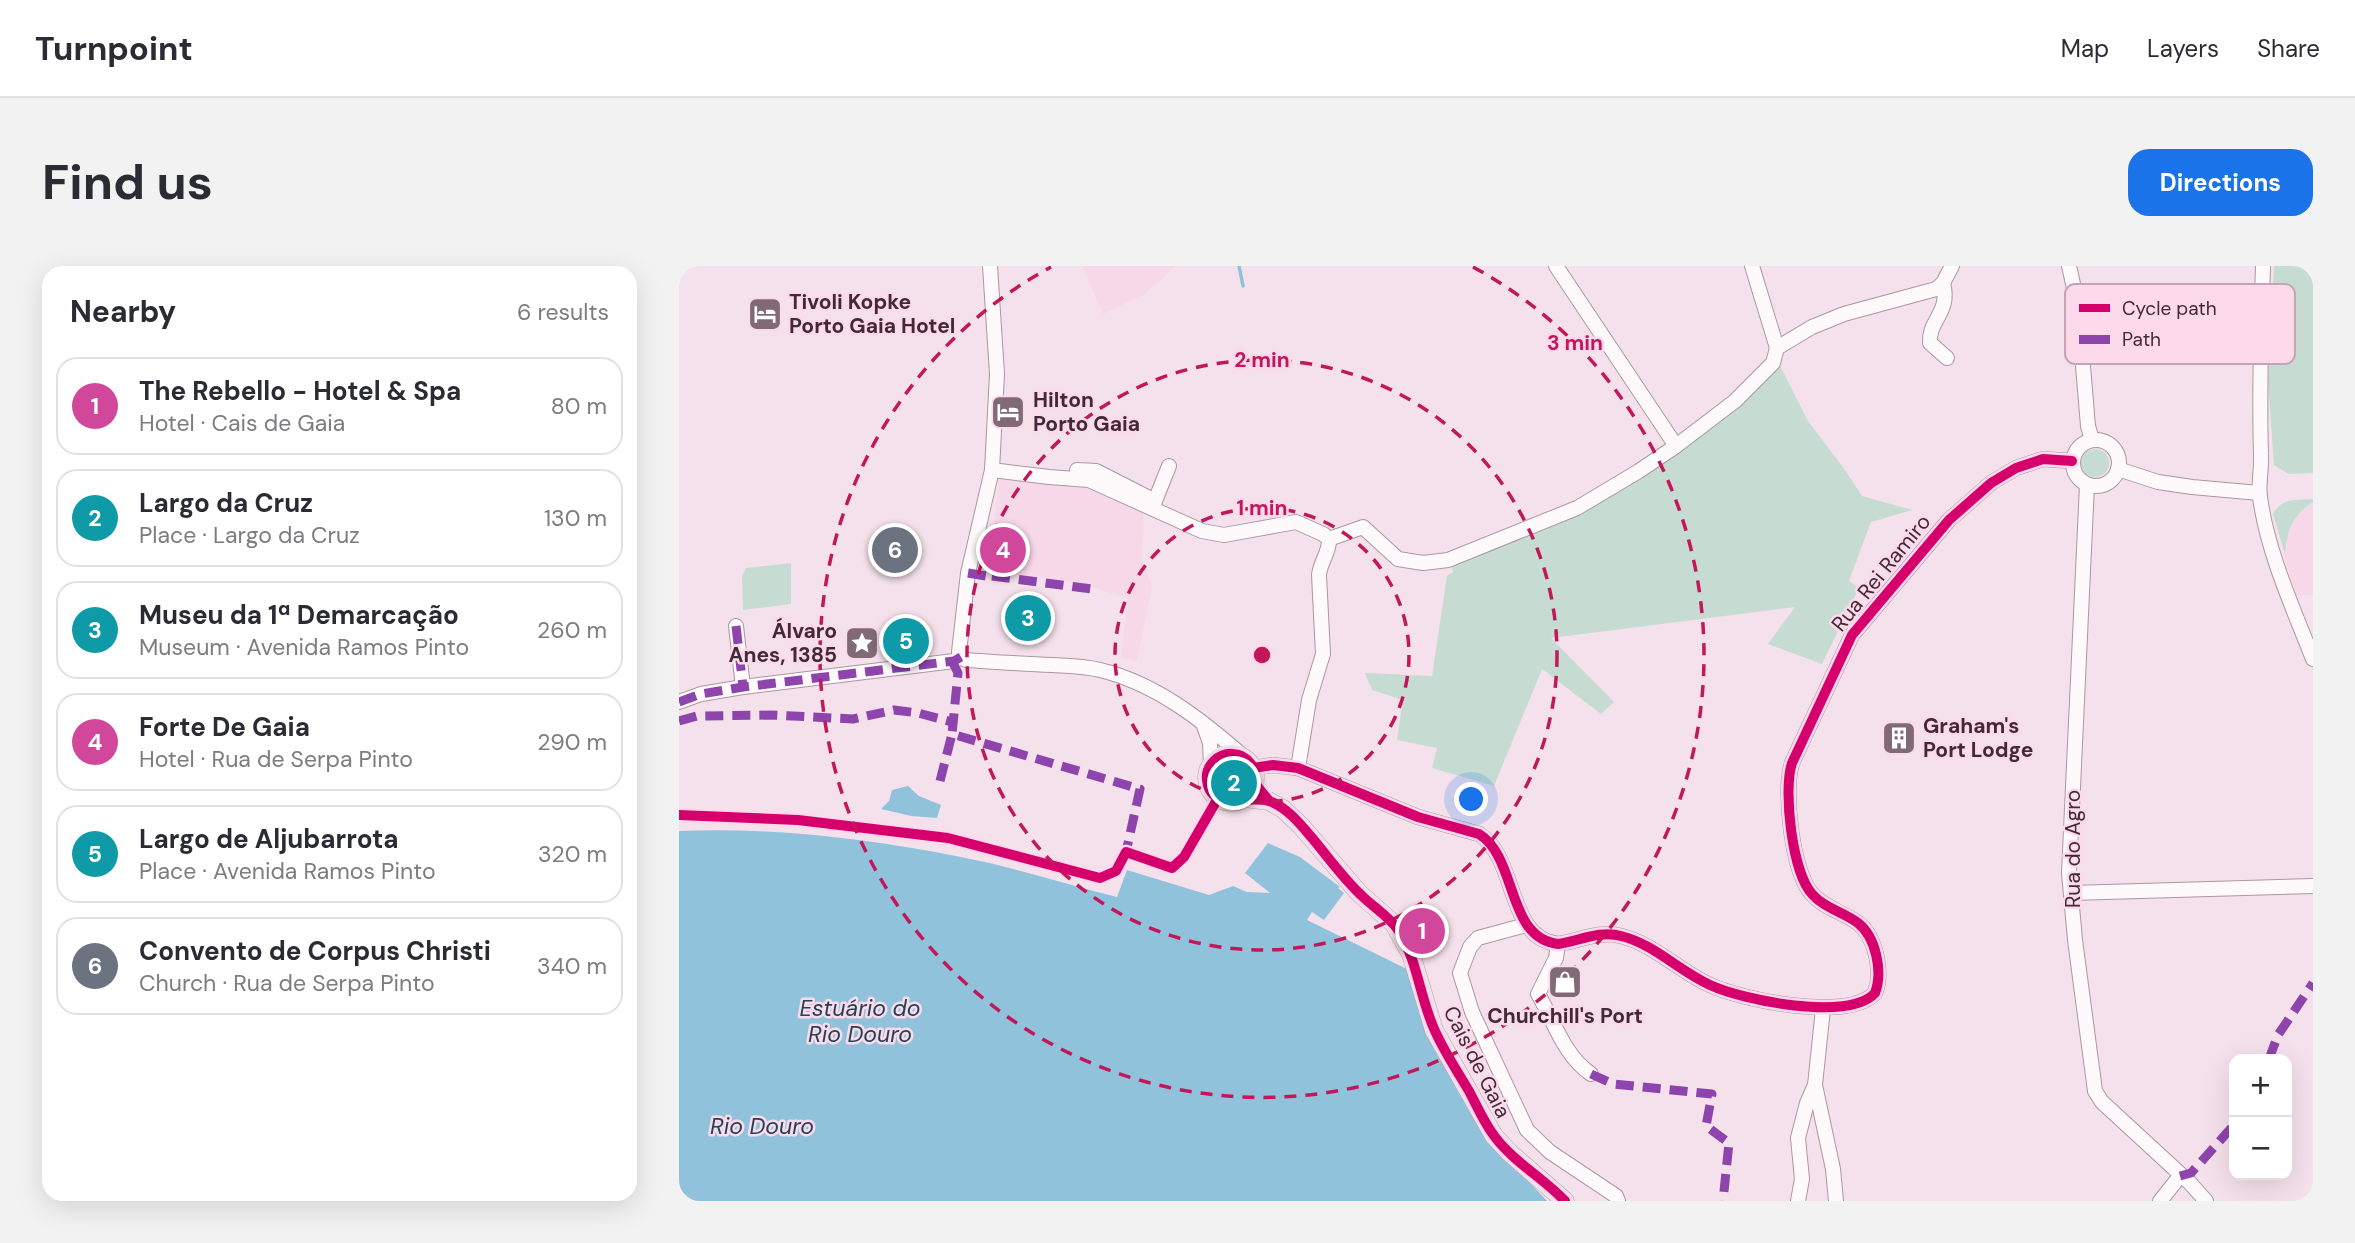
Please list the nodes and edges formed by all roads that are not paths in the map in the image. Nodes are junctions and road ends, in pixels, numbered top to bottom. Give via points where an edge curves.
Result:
1 (990, 266) edge
2 (1556, 266) edge
3 (1752, 266) edge
4 (1952, 266) edge
5 (2069, 266) edge
6 (2263, 266) edge
7 (1943, 283) junction
8 (2073, 284) edge
9 (2262, 284) edge
10 (1777, 348) junction
11 (1947, 358) dead end
12 (2083, 364) edge
13 (2260, 364) edge
14 (2092, 440) junction
15 (1676, 446) junction
16 (2073, 461) junction
17 (1169, 467) dead end
18 (2118, 469) junction
19 (992, 470) junction
20 (1049, 477) junction
21 (2087, 485) junction
22 (2259, 493) junction
23 (1329, 539) junction
24 (736, 625) dead end
25 (961, 657) junction
26 (2313, 660) edge
27 (743, 687) junction
28 (679, 702) edge
29 (1204, 726) junction
30 (1211, 765) junction
31 (1298, 768) junction
32 (1251, 769) junction
33 (1245, 798) junction
34 (1269, 801) junction
35 (2313, 886) edge
36 (2071, 893) junction
37 (1527, 925) junction
38 (1558, 944) junction
39 (1823, 1009) junction
40 (1591, 1074) dead end
41 (1815, 1085) junction
42 (2180, 1176) junction
43 (1565, 1201) edge
44 (1618, 1201) edge
45 (1798, 1201) edge
46 (1836, 1201) edge
47 (2159, 1201) edge
48 (2206, 1201) edge

1 - 19 street via 996,374
2 - 15 street
3 - 10 street
4 - 7 street
5 - 8 street
6 - 9 street
7 - 10 street via 1936,289 1843,314
7 - 11 street via 1946,299 1929,335 1930,344
10 - 15 street via 1773,363 1735,401
12 - 14 street
13 - 22 street
14 - 16 street via 2079,447
14 - 18 street via 2113,448
15 - 23 street via 1577,508 1448,560 1398,559 1363,527
16 - 21 street via 2076,475
16 - 39 street, Rua Rei Ramiro via 2043,459 2016,468 1949,520 1852,635 1792,763 1788,789 1795,858 1802,880 1814,897 1859,924 1877,960 1878,985 1871,998
17 - 20 street via 1155,500 1096,471 1054,469
18 - 21 street via 2109,482
18 - 22 street via 2192,488
19 - 20 street
19 - 25 street via 968,573
20 - 23 street via 1089,480 1202,531 1224,535 1296,522
21 - 36 street, Rua do Agro
22 - 26 street
23 - 31 street via 1319,575 1323,654
24 - 27 street
25 - 27 street
25 - 29 street via 1100,670 1164,696
27 - 28 street
29 - 30 street
29 - 32 street
30 - 32 main road via 1217,758 1235,754
30 - 33 main road via 1207,773 1211,791 1227,802
31 - 32 street via 1273,765
31 - 37 street via 1418,817 1487,839
32 - 33 main road via 1252,791
32 - 34 main road, Cais de Gaia
33 - 34 main road, Cais de Gaia
34 - 43 main road, Cais de Gaia via 1283,808 1359,893 1394,924 1411,954 1434,1030 1494,1136
35 - 36 street
36 - 42 street, Rua do Agro via 2095,1091
37 - 38 street via 1542,940
37 - 44 street via 1478,938 1470,947 1460,973 1472,1012 1527,1130
38 - 39 street, Rua Rei Ramiro via 1601,935 1624,936 1723,990
38 - 40 street via 1538,994 1553,1018 1553,1027
39 - 41 street
41 - 45 street via 1798,1138 1802,1179
41 - 46 street
42 - 47 street
42 - 48 street, Rua do Agro

